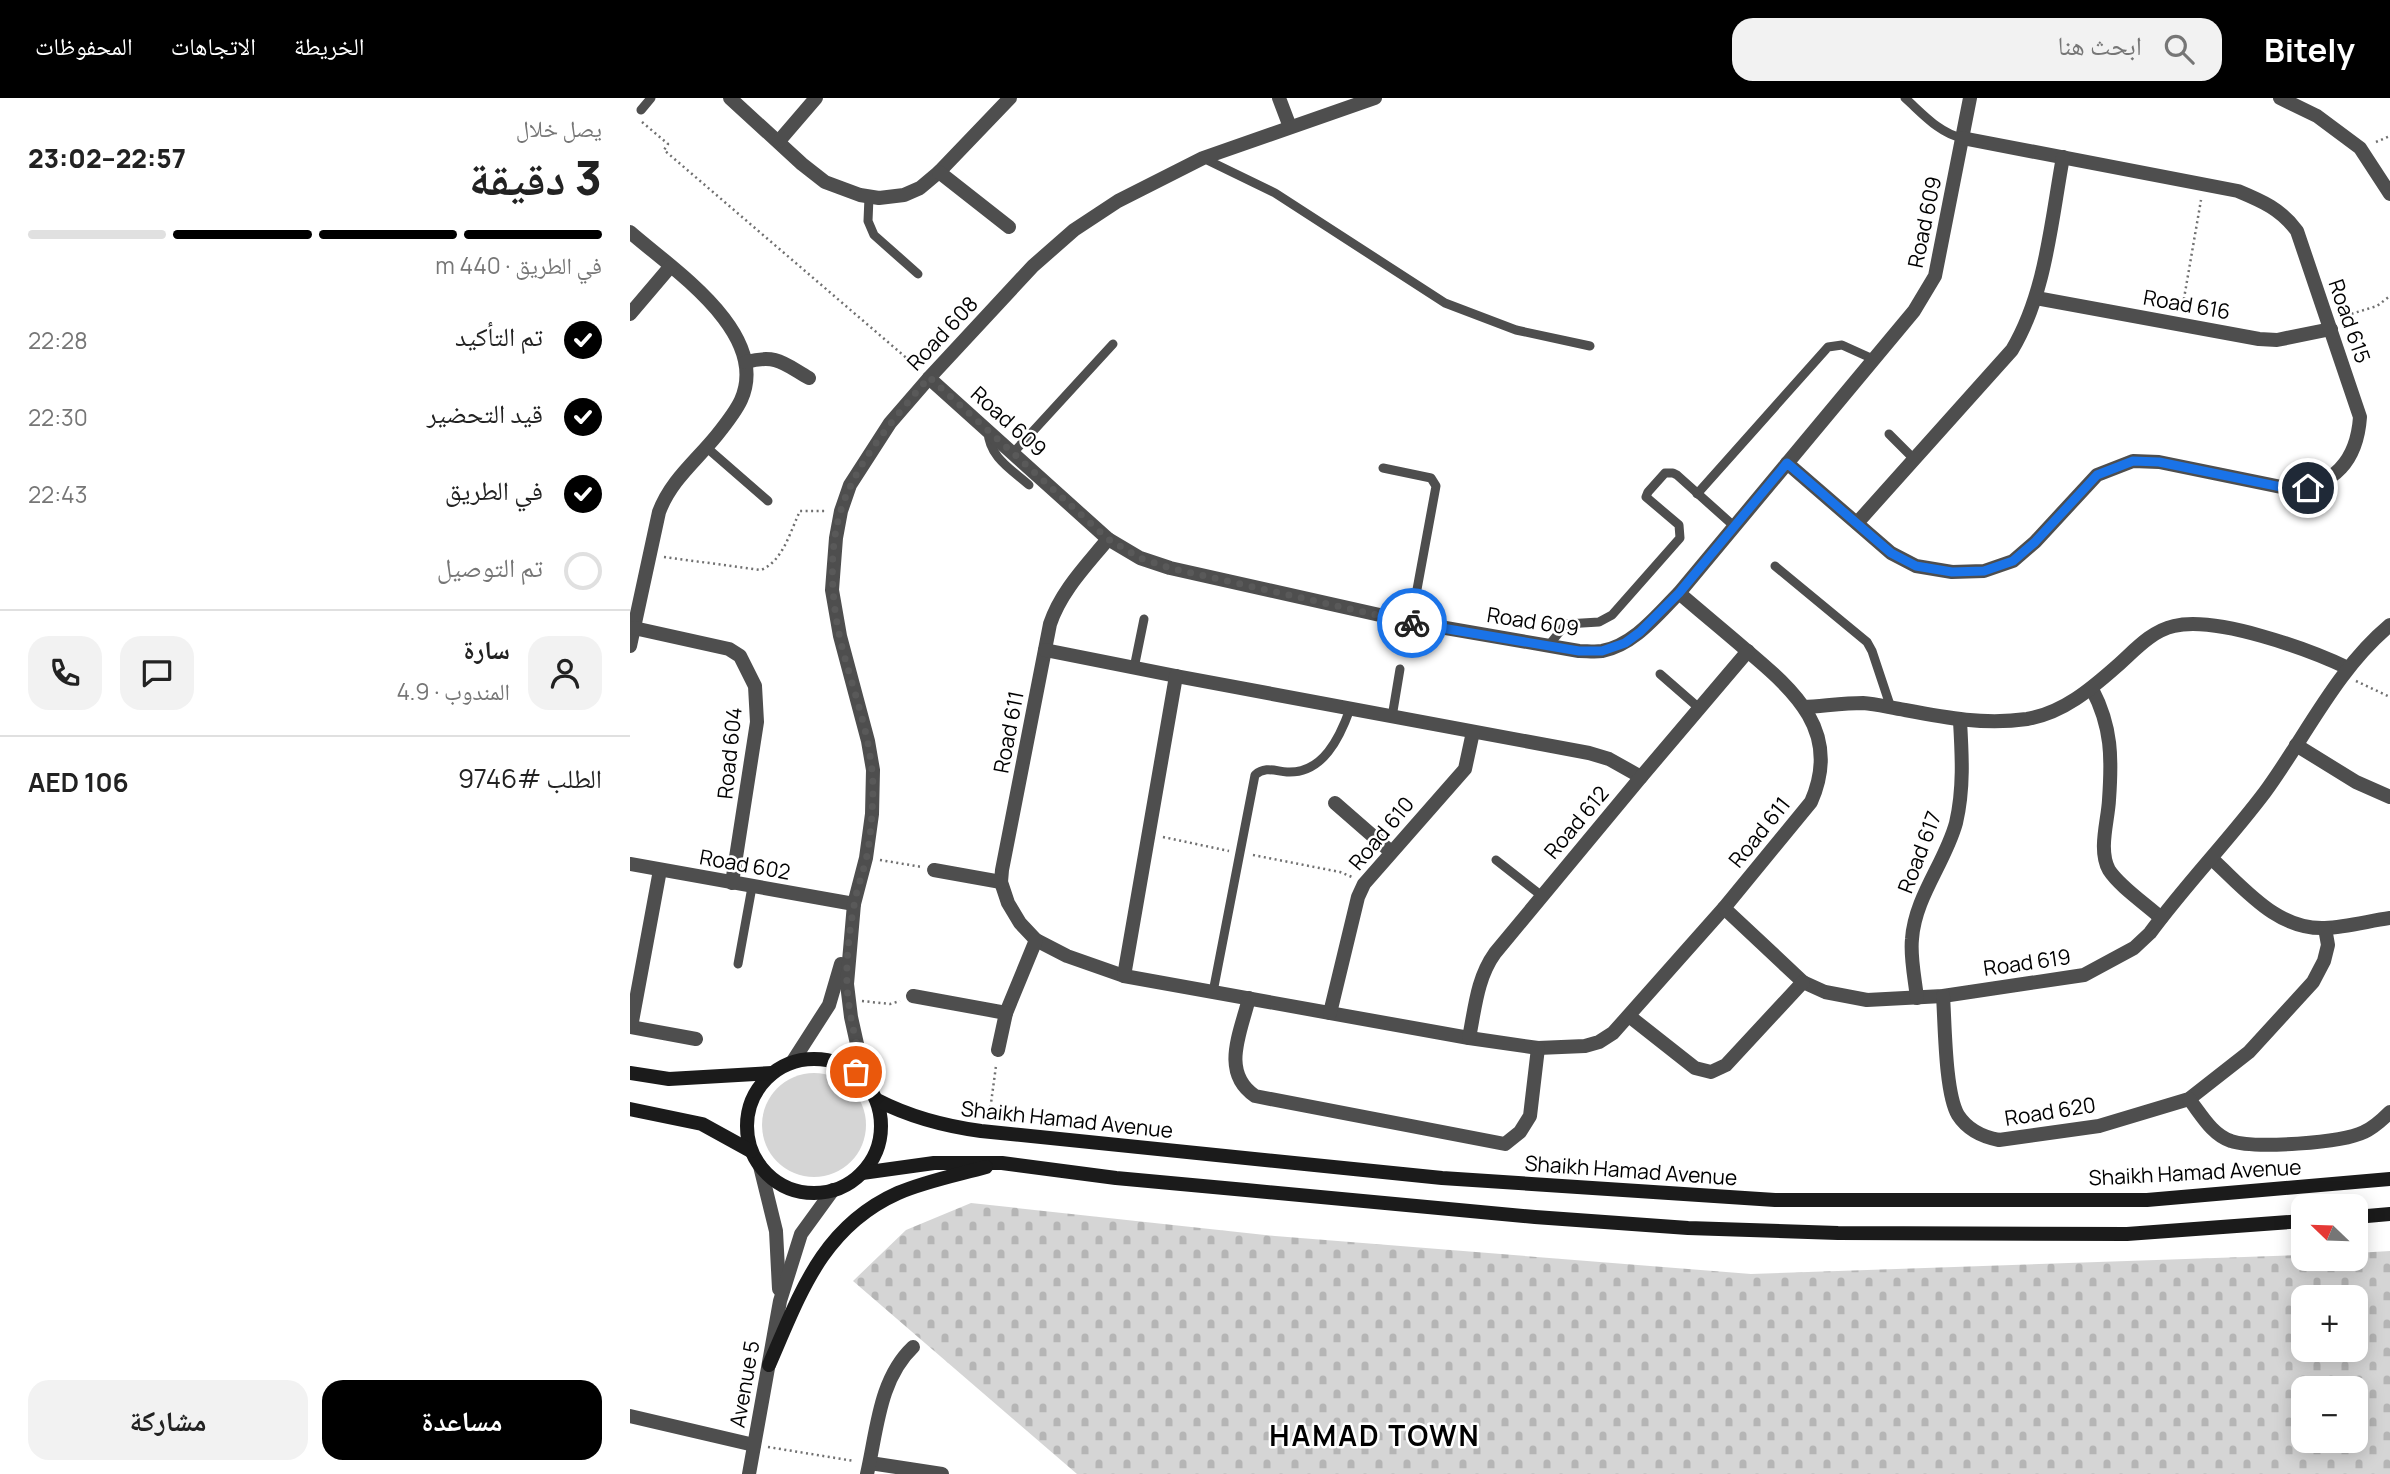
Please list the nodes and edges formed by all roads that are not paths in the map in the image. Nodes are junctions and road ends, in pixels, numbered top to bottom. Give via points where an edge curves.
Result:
1 (651, 98) edge
2 (730, 98) edge
3 (816, 98) edge
4 (1010, 98) edge
5 (1279, 98) edge
6 (1375, 98) edge
7 (1905, 98) edge
8 (1970, 98) edge
9 (2280, 98) edge
10 (641, 110) dead end
11 (1290, 127) junction
12 (1962, 138) junction
13 (779, 141) junction
14 (2063, 157) junction
15 (1203, 158) junction
16 (939, 172) junction
17 (2390, 194) edge
18 (869, 197) junction
19 (1009, 227) dead end
20 (630, 232) edge
21 (670, 267) junction
22 (918, 274) dead end
23 (2036, 298) junction
24 (630, 314) edge
25 (2329, 325) junction
26 (1113, 344) dead end
27 (1590, 345) dead end
28 (1873, 359) junction
29 (746, 362) junction
30 (929, 377) junction
31 (810, 378) dead end
32 (988, 429) junction
33 (1889, 434) dead end
34 (706, 447) junction
35 (1013, 453) junction
36 (1913, 458) junction
37 (1787, 463) junction
38 (1382, 468) dead end
39 (1029, 485) dead end
40 (1697, 494) junction
41 (768, 501) dead end
42 (1857, 523) junction
43 (1735, 527) junction
44 (1108, 539) junction
45 (1776, 566) dead end
46 (1679, 593) junction
47 (1144, 619) dead end
48 (1411, 622) junction
49 (2390, 625) edge
50 (634, 628) junction
51 (1549, 645) junction
52 (630, 646) edge
53 (1045, 650) junction
54 (1748, 652) junction
55 (1135, 668) junction
56 (1401, 669) dead end
57 (2346, 672) junction
58 (1660, 674) dead end
59 (1176, 676) junction
60 (2092, 689) junction
61 (1699, 708) junction
62 (1804, 708) junction
63 (1891, 708) junction
64 (1350, 709) junction
65 (1392, 717) junction
66 (1960, 720) junction
67 (1474, 732) junction
68 (2296, 746) junction
69 (1641, 777) junction
70 (2390, 797) edge
71 (1335, 803) dead end
72 (1390, 851) junction
73 (2212, 859) junction
74 (1496, 860) dead end
75 (630, 864) edge
76 (660, 870) junction
77 (934, 870) road end
78 (1001, 882) junction
79 (732, 884) junction
80 (752, 887) junction
81 (1542, 896) junction
82 (854, 904) junction
83 (1724, 908) junction
84 (2161, 918) junction
85 (2390, 918) edge
86 (852, 922) junction
87 (2325, 928) junction
88 (1036, 940) junction
89 (738, 964) dead end
90 (1124, 976) junction
91 (1803, 982) junction
92 (1213, 992) junction
93 (914, 996) road end
94 (1943, 996) junction
95 (1249, 998) junction
96 (1917, 998) junction
97 (1006, 1013) junction
98 (1330, 1013) junction
99 (1629, 1016) junction
100 (630, 1027) edge
101 (1469, 1038) junction
102 (696, 1039) dead end
103 (1538, 1048) junction
104 (998, 1050) road end
105 (793, 1061) junction
106 (630, 1073) edge
107 (772, 1073) junction
108 (865, 1080) junction
109 (2189, 1099) junction
110 (877, 1100) junction
111 (630, 1109) edge
112 (2389, 1114) edge
113 (751, 1151) junction
114 (1002, 1163) junction
115 (760, 1166) junction
116 (862, 1173) junction
117 (2390, 1179) edge
118 (833, 1190) junction
119 (2390, 1214) edge
120 (2368, 1216) edge
121 (2291, 1222) edge
122 (780, 1301) junction
123 (913, 1347) dead end
124 (769, 1365) junction
125 (630, 1416) edge
126 (754, 1445) junction
127 (869, 1469) edge
128 (749, 1474) edge
129 (943, 1474) edge

1 - 10 lane
2 - 13 street
3 - 13 street
4 - 16 street
5 - 11 street
6 - 11 street, Road 608
7 - 12 lane via 1940,130
8 - 12 street, Road 609
9 - 17 street via 2317,116 2360,148
11 - 15 street, Road 608
12 - 14 street, Road 615
12 - 28 street, Road 609 via 1935,276 1914,311
13 - 18 street via 825,182
14 - 23 street
14 - 25 street, Road 615 via 2238,191 2270,205 2297,230
15 - 27 lane via 1275,192 1445,303 1516,330
15 - 30 street, Road 608 via 1118,201 1074,230
16 - 18 street via 904,195
16 - 19 street
18 - 22 lane via 868,221 874,235
20 - 21 street
21 - 24 street
21 - 29 street via 732,328
23 - 25 street, Road 616 via 2259,339 2277,340
23 - 36 street via 2012,350
25 - 42 street, Road 615 via 2355,398 2359,433 2346,464 2308,488 2280,488 2159,462 2133,461 2097,475 2013,561 1984,571 1916,566 1891,553
26 - 35 lane
28 - 37 street, Road 609
28 - 40 lane via 1842,345 1828,347
29 - 31 street via 772,358
29 - 34 street via 741,400
30 - 32 street, Road 609
30 - 82 street, Road 608 via 890,423 850,485 832,566 840,636 873,770 866,858
32 - 35 street, Road 609
32 - 39 lane via 994,455
33 - 36 lane
34 - 41 lane
34 - 50 street via 675,482 659,512
35 - 44 street, Road 609
36 - 42 street
37 - 42 street, Road 615
37 - 43 street, Road 609
38 - 48 lane via 1430,478 1436,486
40 - 43 lane
40 - 51 lane via 1673,473 1662,476 1647,497 1679,525 1680,538 1612,615 1600,622 1566,624
43 - 46 street, Road 609
44 - 48 street, Road 609 via 1140,558 1170,568
44 - 53 street, Road 611 via 1056,605
45 - 63 lane via 1867,642
46 - 51 street, Road 609 via 1625,643 1602,651
46 - 54 street, Road 611
47 - 55 lane
48 - 51 street, Road 609
49 - 57 street, Road 619
50 - 52 street
50 - 79 street, Road 604 via 729,649 740,656 755,686 757,722
53 - 55 street
53 - 78 street, Road 611
54 - 61 street, Road 612
54 - 62 street, Road 611 via 1790,687
55 - 59 street
56 - 65 lane
57 - 60 street via 2320,655 2279,640 2191,624 2174,626 2146,640
57 - 68 street, Road 619
58 - 61 lane
59 - 64 street
59 - 90 street
60 - 66 street via 2066,706 2031,718 1995,723
60 - 84 street via 2109,735 2108,868
61 - 69 street, Road 612
62 - 63 street via 1863,703
62 - 83 street, Road 611 via 1816,732 1822,761 1819,784 1811,803
63 - 66 street
64 - 65 street
64 - 92 lane via 1339,738 1318,763 1304,770 1265,769 1255,775
65 - 67 street
66 - 96 street, Road 617 via 1962,788 1956,822 1918,911 1912,939
67 - 69 street via 1589,753
67 - 72 street, Road 610 via 1465,769
68 - 70 street
68 - 73 street, Road 619
69 - 81 street, Road 612
71 - 72 street
72 - 98 street, Road 610 via 1358,897
73 - 84 street, Road 619
73 - 87 street via 2280,919
74 - 81 lane
75 - 76 street, Road 602
76 - 79 street, Road 602
76 - 100 street
77 - 78 street
78 - 88 street, Road 611 via 1020,923
79 - 80 street, Road 602
80 - 82 street, Road 602
80 - 89 lane
81 - 101 street, Road 612 via 1486,965
82 - 86 street, Road 608
83 - 91 street, Road 619
83 - 99 street, Road 611
84 - 94 street, Road 619 via 2134,948 2084,975
85 - 87 street
86 - 105 street, Road 608 via 829,1005
86 - 108 street, Road 608 via 847,984
87 - 109 street, Road 620 via 2325,961 2313,982 2249,1052
88 - 90 street, Road 611
88 - 97 street
90 - 92 street, Road 611
91 - 96 street, Road 619 via 1825,992 1867,1000
91 - 99 street via 1726,1065 1711,1072 1695,1068
92 - 95 street, Road 611
93 - 97 street
94 - 96 street, Road 619
94 - 109 street, Road 620 via 1951,1091 1958,1115 1984,1137 1999,1140 2099,1126
95 - 98 street, Road 611
95 - 103 street via 1234,1063 1237,1078 1255,1096 1505,1143 1520,1132 1530,1116
97 - 104 street
98 - 101 street, Road 611
99 - 103 street, Road 611 via 1599,1042
100 - 102 street
101 - 103 street, Road 611
105 - 107 main road
105 - 108 main road via 826,1059
106 - 107 main road via 681,1079
107 - 113 main road via 756,1092 748,1115
108 - 110 main road
109 - 112 street via 2216,1134 2251,1144 2330,1141 2364,1132
110 - 116 main road via 880,1139
110 - 117 main road, Shaikh Hamad Avenue via 902,1113 950,1127 987,1132 1442,1178 1775,1200 2147,1200
111 - 113 main road via 702,1124
113 - 115 main road
114 - 116 main road via 934,1163
114 - 121 main road via 1246,1191 1688,1228 2127,1234
114 - 124 main road via 907,1189 852,1222 815,1265
115 - 118 main road via 789,1188 812,1193
115 - 122 street, Avenue 5 via 776,1231
116 - 118 main road
118 - 122 street, Avenue 5 via 801,1234
119 - 120 main road
122 - 124 street, Avenue 5
123 - 127 street via 888,1383
124 - 126 street, Avenue 5
125 - 126 street
126 - 128 street, Avenue 5
127 - 129 street

